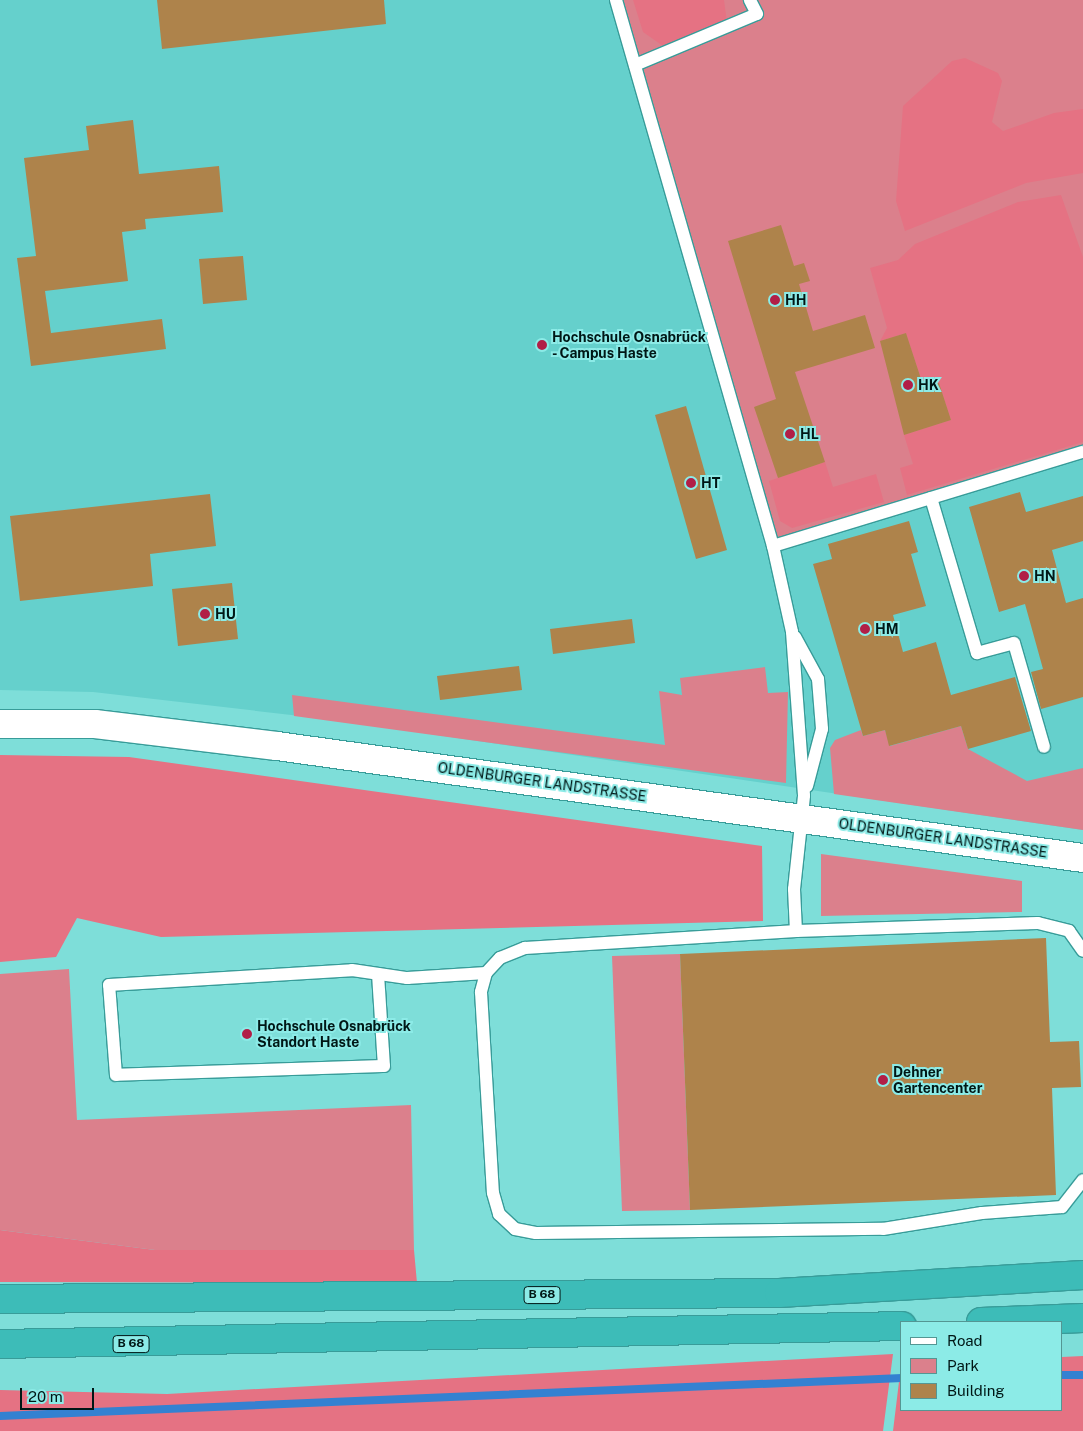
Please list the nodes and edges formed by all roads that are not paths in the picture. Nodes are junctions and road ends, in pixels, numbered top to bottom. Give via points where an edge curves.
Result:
1 (616, 0) edge
2 (750, 0) edge
3 (635, 65) junction
4 (1083, 452) edge
5 (931, 498) junction
6 (773, 546) junction
7 (792, 632) junction
8 (0, 724) edge
9 (1044, 747) dead end
10 (803, 806) junction
11 (1083, 858) edge
12 (796, 931) junction
13 (1083, 951) edge
14 (486, 973) junction
15 (378, 974) junction
16 (1083, 1180) edge
17 (1083, 1275) edge
18 (0, 1298) edge
19 (1083, 1318) edge
20 (1006, 1321) edge
21 (900, 1326) edge
22 (0, 1344) edge

1 - 3 lane
2 - 3 lane via 757,14
3 - 6 lane
4 - 5 lane
5 - 6 lane
5 - 9 lane via 977,653 1014,643
6 - 7 lane
7 - 10 lane
7 - 10 lane via 818,679 822,729
8 - 10 street, OLDENBURGER LANDSTRASSE via 95,724
10 - 11 street, OLDENBURGER LANDSTRASSE
10 - 12 lane via 794,889
12 - 13 lane via 1038,923 1069,931
12 - 14 lane via 525,948 500,958
14 - 15 lane via 407,978
14 - 16 lane via 481,992 493,1193 499,1214 515,1229 536,1233 883,1229 982,1213 1062,1207
15 - 15 lane via 352,970 109,985 116,1075 384,1066
17 - 18 highway, B 68 via 779,1293
19 - 20 highway
21 - 22 highway, B 68

